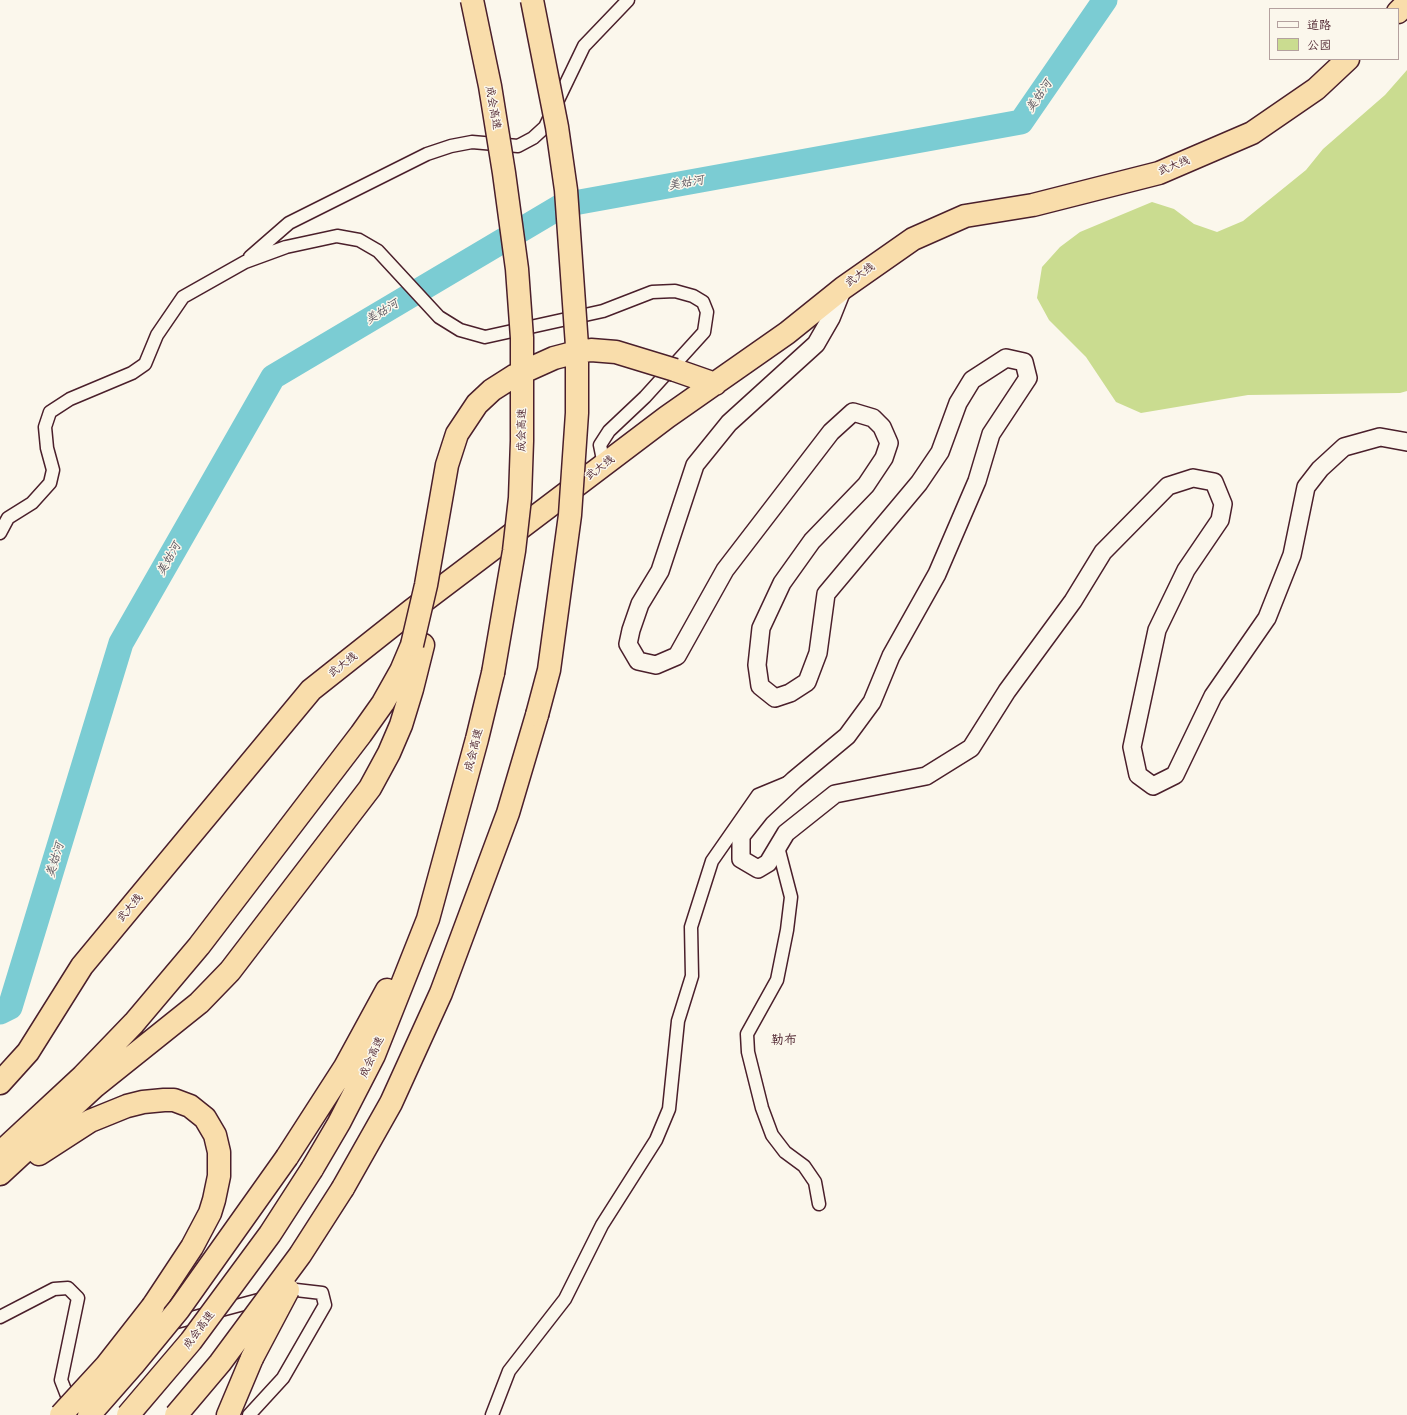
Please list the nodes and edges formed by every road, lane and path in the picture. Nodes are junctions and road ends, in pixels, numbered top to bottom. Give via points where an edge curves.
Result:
1 (472, 0) edge
2 (532, 0) edge
3 (628, 0) edge
4 (1407, 3) edge
5 (1399, 11) edge
6 (1347, 60) edge
7 (245, 262) junction
8 (843, 288) junction
9 (715, 384) junction
10 (1407, 442) edge
11 (607, 463) junction
12 (0, 533) edge
13 (417, 645) junction
14 (794, 780) junction
15 (450, 842) junction
16 (778, 847) junction
17 (0, 1083) edge
18 (0, 1153) edge
19 (0, 1174) edge
20 (0, 1181) edge
21 (819, 1204) dead end
22 (331, 1207) junction
23 (0, 1317) edge
24 (62, 1415) edge
25 (89, 1415) edge
26 (128, 1415) edge
27 (176, 1415) edge
28 (228, 1415) edge
29 (249, 1415) edge
30 (492, 1415) edge

1 - 15 highway, 成会高速, bridge via 490,86 517,269 522,338 522,441 520,498 514,551 493,673
2 - 22 highway, bridge via 557,127 566,190 577,346 577,413 570,515 549,670 508,813 441,993 391,1103
3 - 7 street via 584,46 544,127 533,138 518,146 472,142 427,154 289,223
4 - 5 highway
6 - 8 highway, 武大线 via 1316,89 1252,133 1159,173 1033,205 965,216 914,239
7 - 11 street via 286,247 337,236 359,240 378,251 439,317 460,330 485,337 603,311 652,292 675,291 693,296 703,302 707,312 704,332 609,431 600,445
7 - 12 street via 183,297 158,335 145,364 132,373 70,399 50,412 45,427 53,470 50,483 32,503 8,518
8 - 9 highway, 武大线 via 787,333
8 - 14 street via 831,318 816,344 729,423 695,465 660,571 640,604 631,630 628,644 638,661 656,665 677,656 725,570 831,432 853,412 873,418 882,427 889,443 884,458 866,485 808,547 782,583 761,628 758,665 760,686 775,698 790,693 806,682 818,654 826,594 919,483 940,452 958,403 972,380 1006,358 1024,362 1028,378 991,434 977,481 937,574 891,656 872,702 847,736
9 - 11 highway, 武大线
9 - 13 highway, bridge via 616,352 591,350 554,358 514,376 492,390 465,420 451,449 442,484
10 - 16 street via 1380,437 1344,447 1320,469 1306,487 1292,555 1267,618 1214,696 1175,775 1153,786 1138,775 1132,747 1157,630 1186,570 1220,520 1223,504 1214,482 1194,478 1168,486 1103,552 971,748 926,776 835,794 786,833
11 - 17 highway, 武大线 via 412,610 311,690 82,966 28,1052
13 - 18 highway via 383,703 361,734 168,984 83,1076
13 - 19 highway via 401,725 370,788 230,971 199,1003 94,1087
14 - 16 street via 760,812 741,836 741,859 758,869 768,863
14 - 30 street via 758,795 712,861 691,927 692,976 678,1021 669,1109 656,1140 602,1225 565,1299 509,1371
15 - 25 highway, bridge via 412,941 345,1067 287,1157 179,1309
15 - 26 highway, 成会高速, bridge via 428,919 374,1055 339,1123 270,1234 191,1341
16 - 21 street via 790,898 787,930 777,980 747,1034 748,1052 762,1108 772,1135 785,1152 808,1171 815,1182
20 - 24 highway, bridge via 102,1116 127,1106 154,1100 174,1100 190,1106 205,1118 215,1135 219,1152 219,1176 214,1200 192,1247 153,1306 106,1366
22 - 27 highway, bridge via 300,1255 220,1363
22 - 28 highway, bridge via 252,1358
23 - 29 street via 54,1289 68,1288 78,1298 61,1380 68,1398 81,1398 119,1344 151,1328 296,1290 322,1293 325,1305 284,1378

